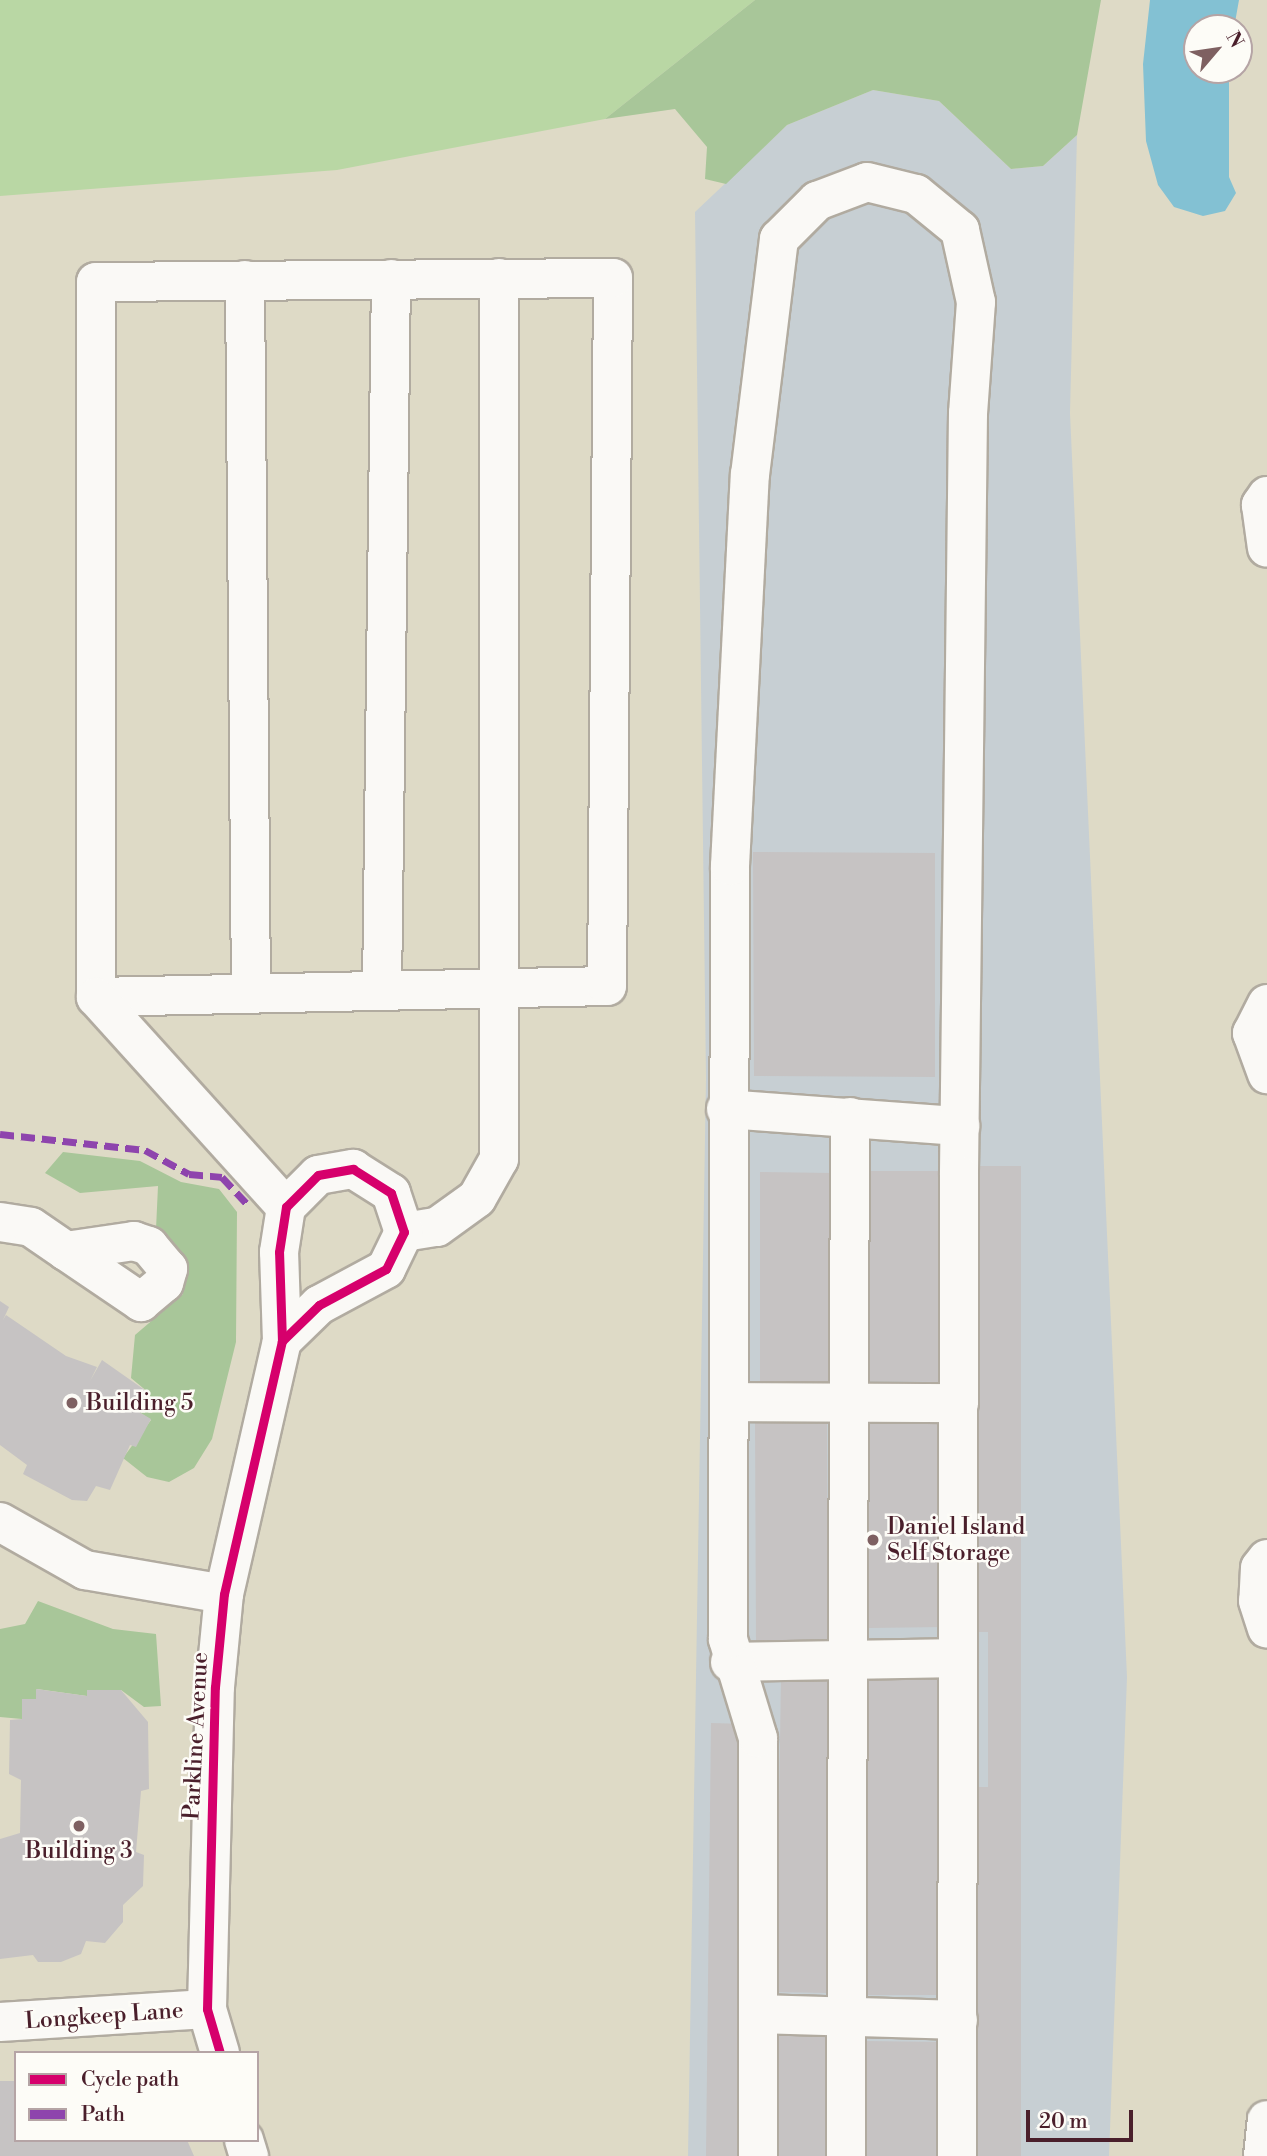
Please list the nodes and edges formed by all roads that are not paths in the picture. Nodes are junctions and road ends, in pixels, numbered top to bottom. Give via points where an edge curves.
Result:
1 (499, 278) junction
2 (391, 279) junction
3 (244, 280) junction
4 (1267, 496) edge
5 (1267, 548) edge
6 (502, 988) junction
7 (382, 991) junction
8 (251, 994) junction
9 (96, 997) junction
10 (1267, 1004) edge
11 (1267, 1073) edge
12 (726, 1109) junction
13 (850, 1117) junction
14 (960, 1126) junction
15 (286, 1207) junction
16 (0, 1222) edge
17 (404, 1232) junction
18 (66, 1251) junction
19 (282, 1341) junction
20 (730, 1402) junction
21 (845, 1403) junction
22 (959, 1404) junction
23 (0, 1522) edge
24 (1267, 1559) edge
25 (224, 1594) junction
26 (1267, 1629) edge
27 (845, 1658) junction
28 (958, 1658) junction
29 (730, 1662) junction
30 (207, 2009) junction
31 (759, 2014) junction
32 (846, 2016) junction
33 (958, 2020) junction
34 (0, 2022) edge
35 (219, 2051) edge
36 (1267, 2120) edge
37 (758, 2156) edge
38 (846, 2156) edge
39 (957, 2156) edge
40 (1263, 2156) edge

1 - 2 street
1 - 6 street
1 - 6 street via 613,278 607,986
2 - 3 street
2 - 7 street
3 - 8 street
3 - 9 street via 96,282
4 - 5 street via 1261,505
6 - 7 street
6 - 17 street via 499,1159 477,1198 437,1227
7 - 8 street
8 - 9 street
9 - 15 street
10 - 11 street via 1252,1033
12 - 13 street
12 - 14 street via 730,866 749,489 779,239 817,201 867,182 916,194 960,230 976,302 968,413
12 - 20 street
13 - 14 street
13 - 21 street
14 - 22 street
15 - 17 street via 318,1175 353,1169 391,1193
15 - 19 street, Parkline Avenue via 279,1252
16 - 18 street via 31,1227
17 - 19 street via 386,1269 318,1304
18 - 18 street via 141,1302 155,1295 167,1269 149,1246 134,1241
19 - 25 street, Parkline Avenue
20 - 21 street
20 - 29 street
21 - 22 street
21 - 27 street
22 - 28 street
23 - 25 street via 85,1570
24 - 26 street via 1259,1569 1258,1601
25 - 30 street, Parkline Avenue via 215,1687
27 - 28 street
27 - 29 street
27 - 32 street
28 - 33 street
29 - 31 street via 750,1698 758,1738
30 - 34 street, Longkeep Lane
30 - 35 street, Parkline Avenue
31 - 32 street
31 - 37 street
32 - 33 street
32 - 38 street
33 - 39 street
36 - 40 street

